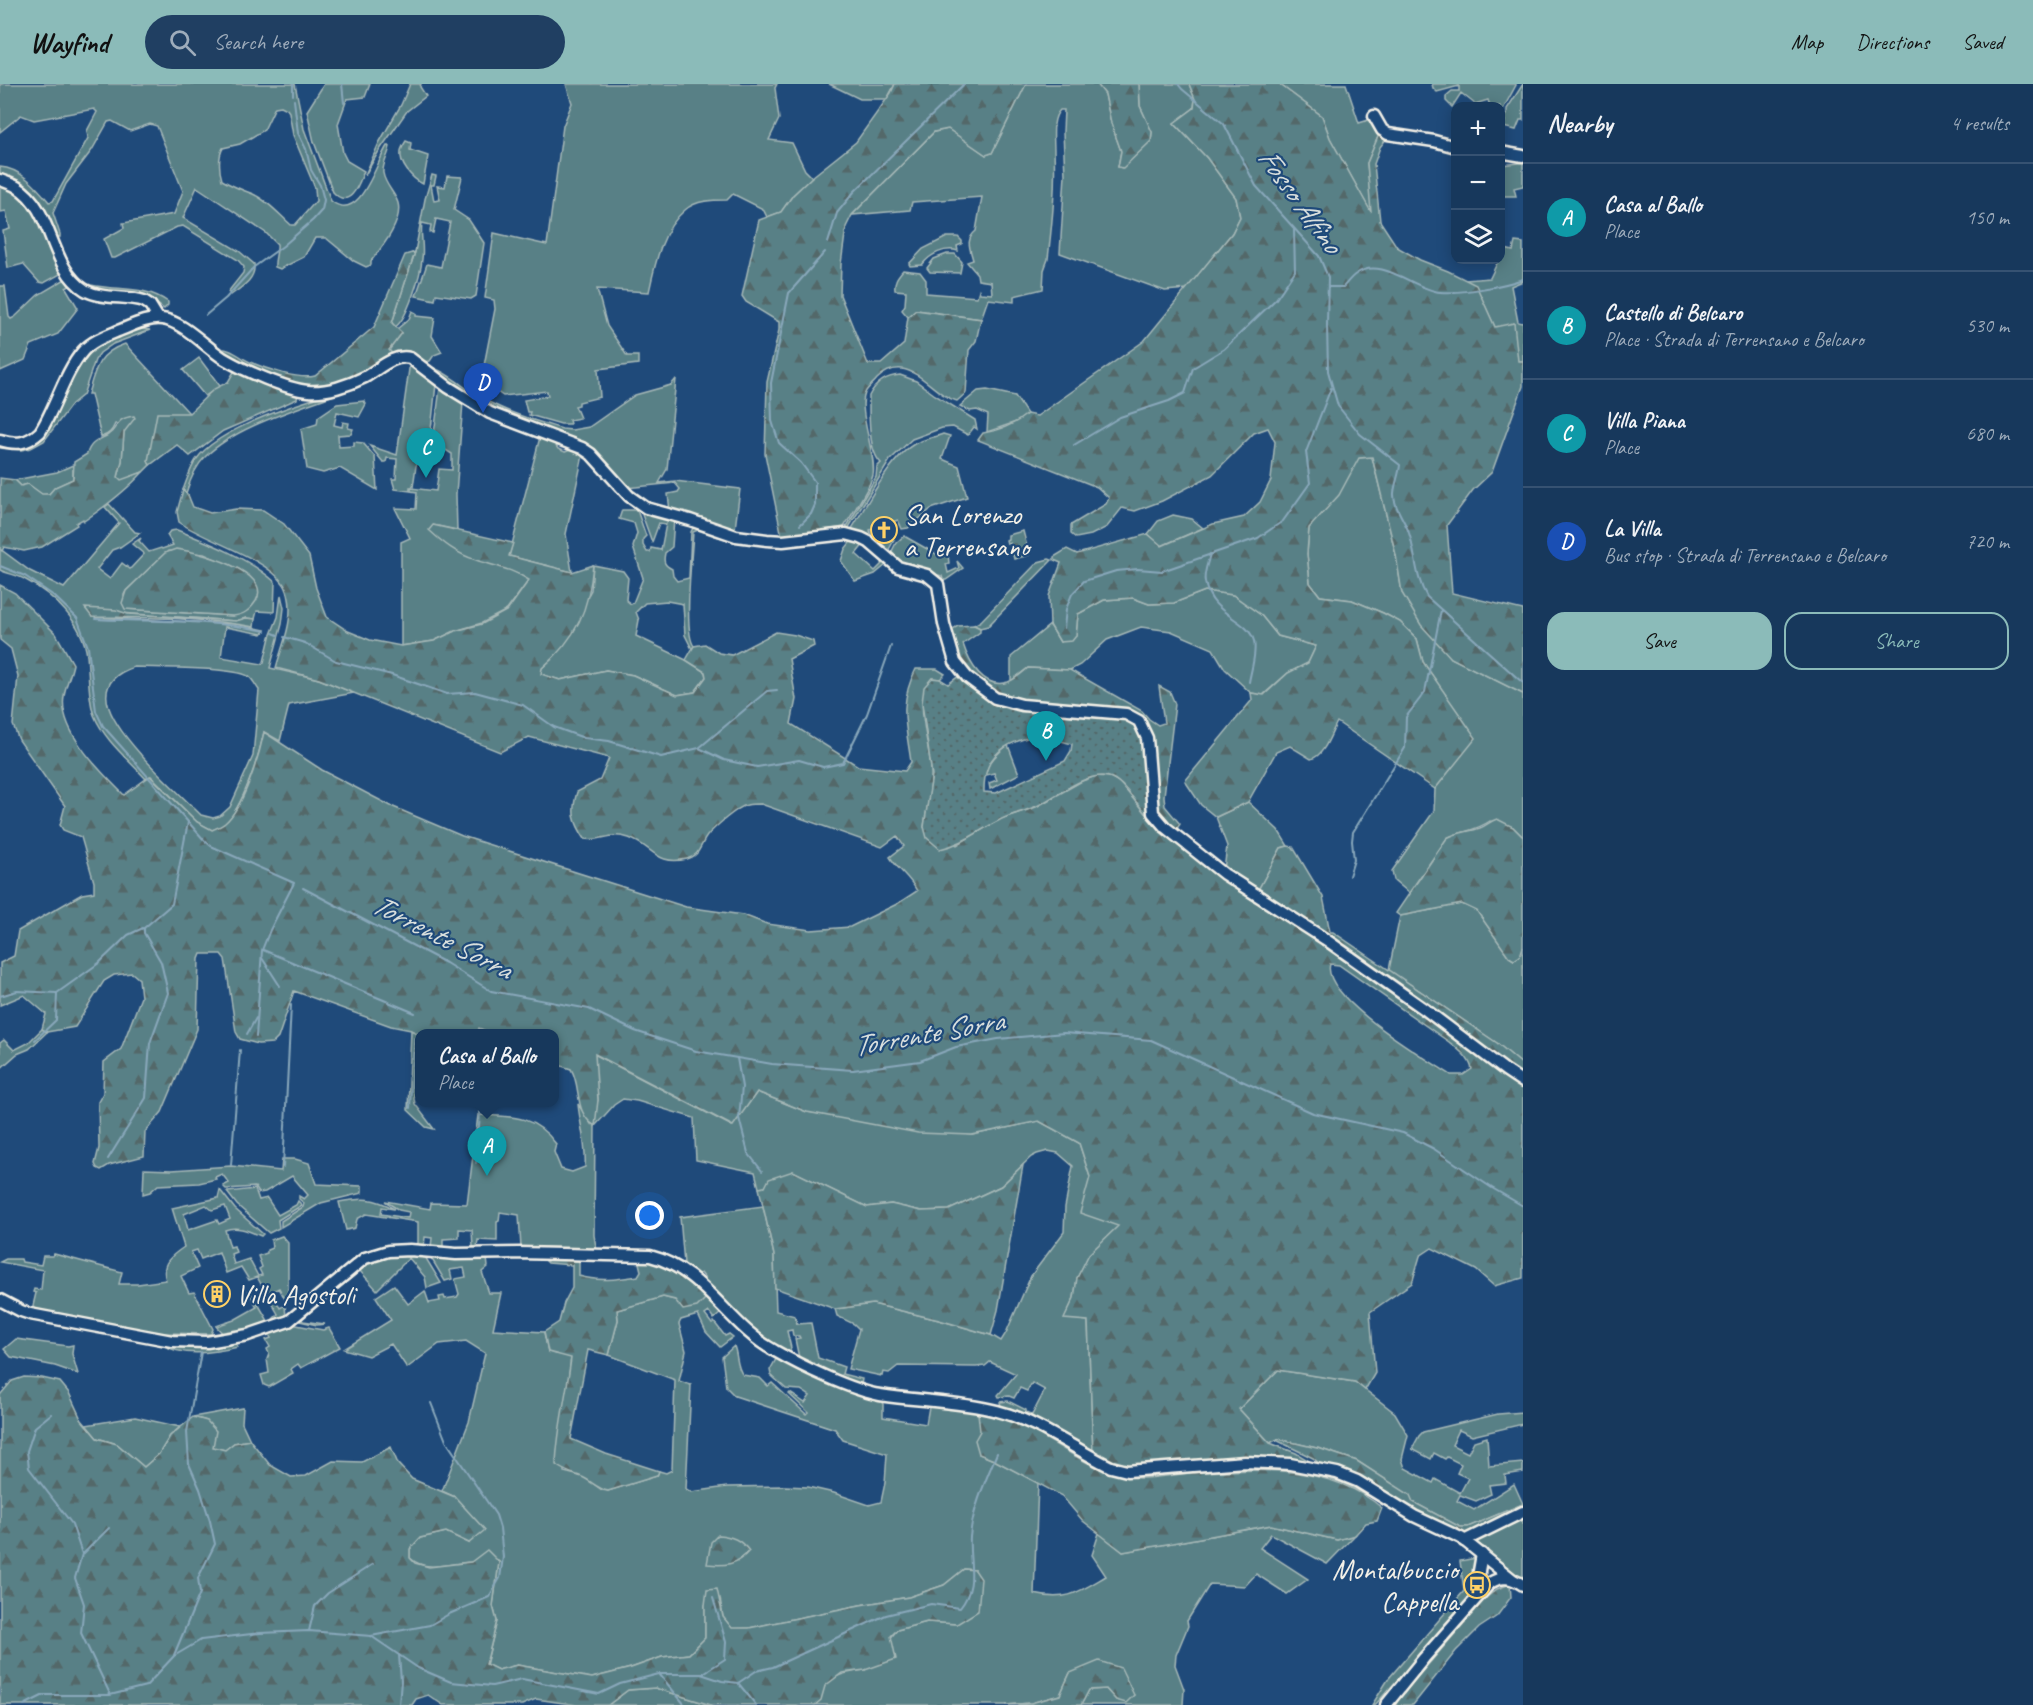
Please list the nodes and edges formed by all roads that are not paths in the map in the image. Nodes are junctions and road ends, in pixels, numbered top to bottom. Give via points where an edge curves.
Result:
1 (1374, 116) dead end
2 (1451, 146) edge
3 (1505, 153) edge
4 (1523, 156) edge
5 (0, 180) edge
6 (158, 318) junction
7 (0, 440) edge
8 (1523, 1082) edge
9 (0, 1300) edge
10 (1523, 1512) edge
11 (1464, 1541) junction
12 (1482, 1554) junction
13 (1512, 1579) junction
14 (1523, 1585) edge
15 (1480, 1593) junction
16 (1386, 1705) edge

1 - 2 street via 1388,134
3 - 4 street
5 - 6 street via 31,200 69,274 84,289 144,301
6 - 7 street via 91,343 75,362 40,432 26,442
6 - 8 street via 170,320 244,369 308,391 339,387 363,378 393,359 410,358 490,413 582,448 625,493 646,508 736,536 783,541 842,533 861,538 898,567 927,575 938,584 955,662 980,687 995,698 1015,703 1126,714 1139,721 1147,738 1154,813 1165,827 1224,874 1325,939
9 - 11 street via 30,1314 172,1341 207,1342 248,1335 289,1321 365,1258 388,1251 650,1256 680,1268 754,1338 857,1389 1011,1415 1111,1467 1127,1471 1245,1462 1290,1464 1337,1473
10 - 11 street
11 - 12 street
12 - 13 street
12 - 15 street
13 - 14 street
13 - 15 street via 1496,1579
15 - 16 street

